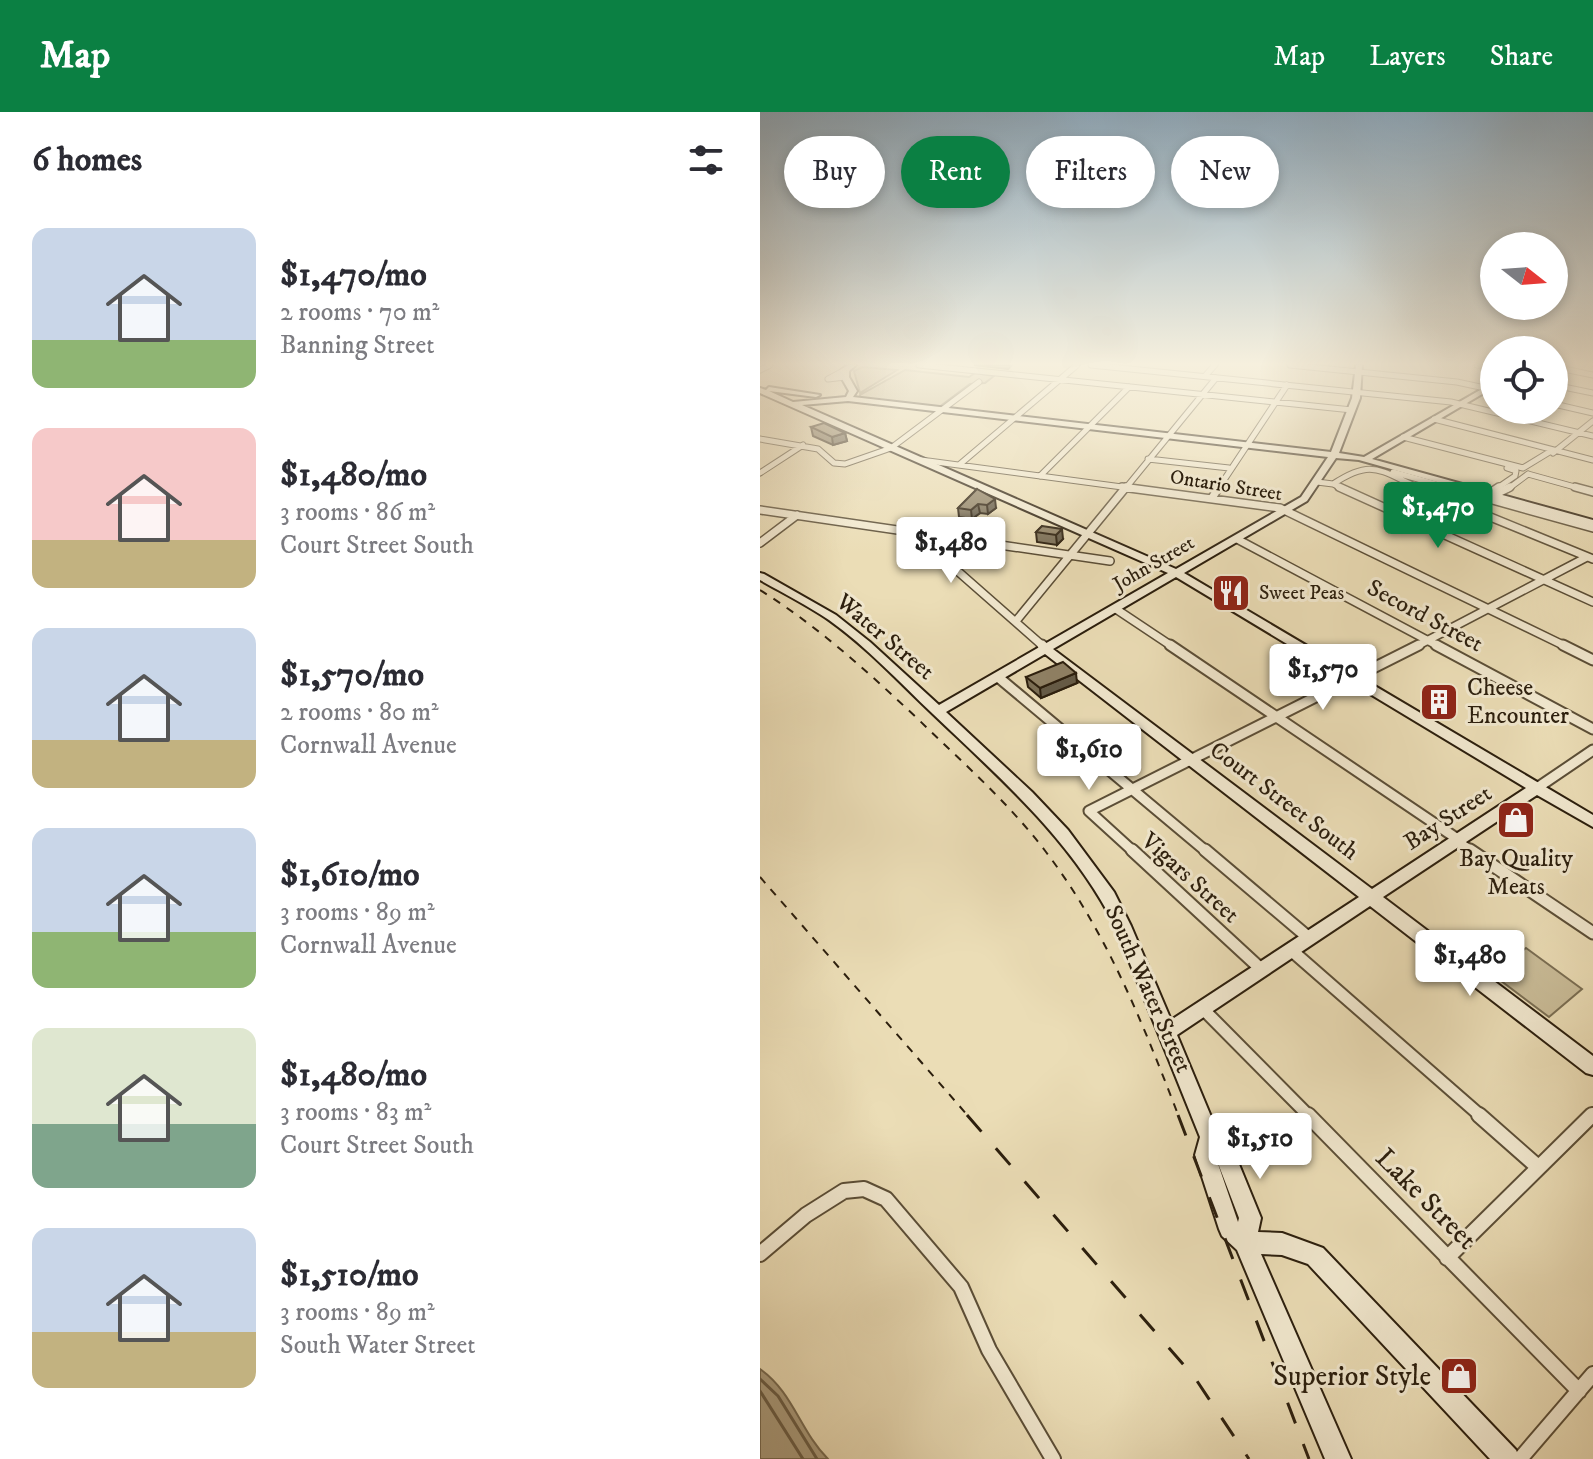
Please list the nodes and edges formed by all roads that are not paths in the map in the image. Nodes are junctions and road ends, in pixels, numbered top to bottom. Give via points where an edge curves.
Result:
1 (845, 428) edge
2 (918, 428) edge
3 (1003, 428) edge
4 (1088, 428) joint
5 (1174, 428) edge
6 (1258, 428) edge
7 (1344, 428) edge
8 (1419, 428) edge
9 (1468, 428) edge
10 (1561, 428) edge
11 (1584, 428) edge
12 (1578, 432) junction
13 (1593, 436) edge
14 (1167, 437) junction
15 (1402, 438) junction
16 (760, 439) edge
17 (803, 445) junction
18 (1246, 445) junction
19 (891, 448) junction
20 (1555, 451) junction
21 (1333, 455) junction
22 (1148, 459) junction
23 (1366, 459) junction
24 (917, 460) junction
25 (1593, 460) edge
26 (959, 465) junction
27 (1229, 468) junction
28 (1525, 470) junction
29 (760, 473) edge
30 (1386, 473) junction
31 (1040, 476) junction
32 (1317, 482) junction
33 (1333, 484) junction
34 (1125, 487) junction
35 (1593, 490) edge
36 (1494, 495) junction
37 (1212, 498) junction
38 (760, 510) edge
39 (1286, 511) junction
40 (797, 515) junction
41 (1593, 525) edge
42 (920, 533) junction
43 (1086, 533) junction
44 (1237, 539) junction
45 (760, 543) edge
46 (1069, 554) junction
47 (1589, 556) edge
48 (1110, 561) dead end
49 (1177, 573) junction
50 (760, 576) edge
51 (1541, 579) junction
52 (1593, 602) edge
53 (1116, 609) junction
54 (1489, 609) junction
55 (1016, 621) junction
56 (1428, 641) junction
57 (1046, 649) junction
58 (1593, 660) edge
59 (998, 677) junction
60 (1354, 678) junction
61 (939, 710) junction
62 (1278, 717) junction
63 (1593, 729) edge
64 (1593, 750) edge
65 (1190, 761) junction
66 (1537, 788) junction
67 (1132, 789) junction
68 (1593, 822) edge
69 (1457, 841) junction
70 (1372, 897) junction
71 (1593, 933) edge
72 (1309, 938) junction
73 (1291, 950) junction
74 (1262, 970) junction
75 (1204, 1010) junction
76 (1168, 1031) junction
77 (1593, 1067) edge
78 (1593, 1114) edge
79 (1538, 1167) junction
80 (1245, 1242) junction
81 (760, 1254) edge
82 (1447, 1258) junction
83 (1593, 1374) edge
84 (1579, 1391) junction
85 (1053, 1459) edge
86 (1338, 1459) edge
87 (1507, 1459) edge
88 (1520, 1459) edge

1 - 19 main road
2 - 19 street
3 - 26 street
4 - 14 main road
4 - 31 street
5 - 14 street
6 - 18 street
7 - 21 main road, John Street
8 - 15 main road
9 - 20 street
10 - 12 street
11 - 12 street
12 - 13 street
12 - 20 street
14 - 18 main road
14 - 22 street
15 - 23 main road
15 - 28 street
16 - 17 street
17 - 19 street via 838,464
17 - 29 street
18 - 21 main road
18 - 27 street
19 - 24 main road
20 - 25 street
20 - 28 street
21 - 23 main road
21 - 32 main road, John Street
22 - 27 street
22 - 34 street
23 - 36 main road
24 - 26 street, Ontario Street
24 - 43 main road
26 - 31 street, Ontario Street
27 - 37 street
28 - 35 street
28 - 35 street
28 - 36 street
28 - 36 street
30 - 33 street via 1362,467
30 - 41 street
30 - 47 street
31 - 34 street, Ontario Street
32 - 33 street
32 - 39 main road, John Street
33 - 51 street
34 - 37 street, Ontario Street
34 - 43 street
36 - 41 main road
37 - 39 street, Ontario Street
38 - 40 street
39 - 44 main road, John Street
39 - 54 street, Ontario Street
40 - 42 street
40 - 45 street
42 - 46 street
42 - 55 street, Court Street South
43 - 46 street
43 - 49 main road
44 - 49 main road, John Street
44 - 56 street, Secord Street
46 - 48 street
46 - 55 street
47 - 51 street
49 - 53 main road, John Street
49 - 60 main road
50 - 61 main road, Water Street via 832,617
51 - 52 street
51 - 54 street
53 - 57 main road, John Street
53 - 62 street
54 - 56 street
54 - 58 street, Ontario Street
55 - 57 street, Court Street South
56 - 60 street
56 - 63 street, Secord Street
57 - 59 main road, John Street
57 - 65 main road, Court Street South
59 - 61 main road, John Street
59 - 67 street
60 - 62 street
60 - 66 main road
61 - 76 main road, South Water Street via 1079,854 1123,926
62 - 65 street
62 - 69 street
64 - 66 street, Bay Street
65 - 67 street
65 - 70 main road, Court Street South
66 - 68 main road
66 - 69 main road, Bay Street
67 - 72 street
67 - 74 street, Vigars Street via 1089,811
69 - 70 main road, Bay Street
69 - 71 street
70 - 72 main road, Bay Street
70 - 77 main road, Court Street South
72 - 73 main road, Bay Street
73 - 74 main road, Bay Street
73 - 79 street
74 - 75 main road, Bay Street
75 - 76 main road, Bay Street
75 - 82 street, Lake Street
76 - 80 main road, South Water Street via 1210,1137 1205,1155 1230,1229
78 - 79 street
79 - 82 street
80 - 86 main road, South Water Street
80 - 87 main road via 1282,1244 1315,1256
81 - 85 street via 844,1191 870,1190 886,1199 961,1287 989,1350
82 - 84 street, Lake Street
83 - 84 street
84 - 88 street

